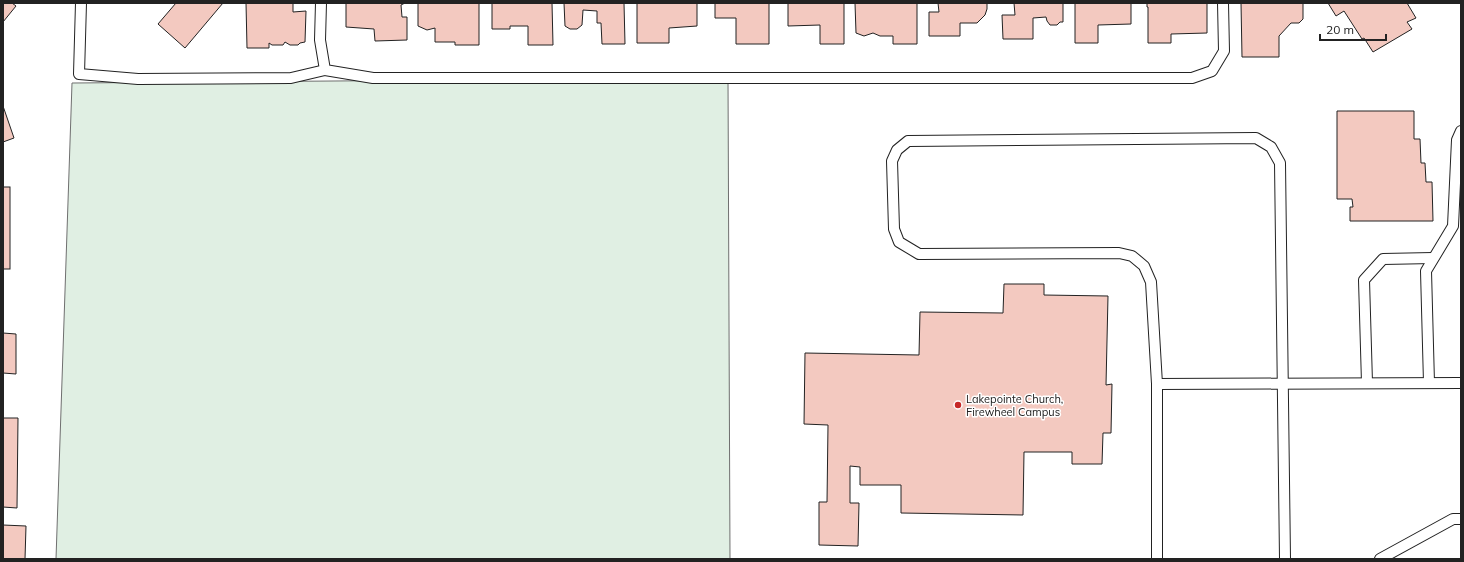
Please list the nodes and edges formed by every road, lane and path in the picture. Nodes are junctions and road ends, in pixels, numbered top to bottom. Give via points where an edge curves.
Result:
1 (81, 3) edge
2 (321, 3) edge
3 (1223, 3) edge
4 (325, 70) junction
5 (1461, 131) edge
6 (1433, 258) junction
7 (1367, 383) junction
8 (1429, 383) junction
9 (1461, 383) edge
10 (1157, 384) junction
11 (1282, 384) junction
12 (1461, 519) edge
13 (1157, 559) edge
14 (1286, 559) edge
15 (1380, 559) edge

1 - 4 lane via 79,74 138,79 291,78
2 - 4 lane via 320,40
3 - 4 lane via 1224,52 1212,70 1192,78 373,78
5 - 6 lane via 1457,140 1453,226
6 - 7 lane via 1383,259 1364,280
6 - 8 lane via 1426,271
7 - 8 lane
7 - 11 lane
8 - 9 lane
10 - 11 lane
10 - 11 lane via 1151,282 1144,266 1132,256 1119,253 919,254 899,242 894,229 892,161 896,150 908,141 1256,138 1270,147 1280,163
10 - 13 lane
11 - 14 lane
12 - 15 lane via 1453,519

